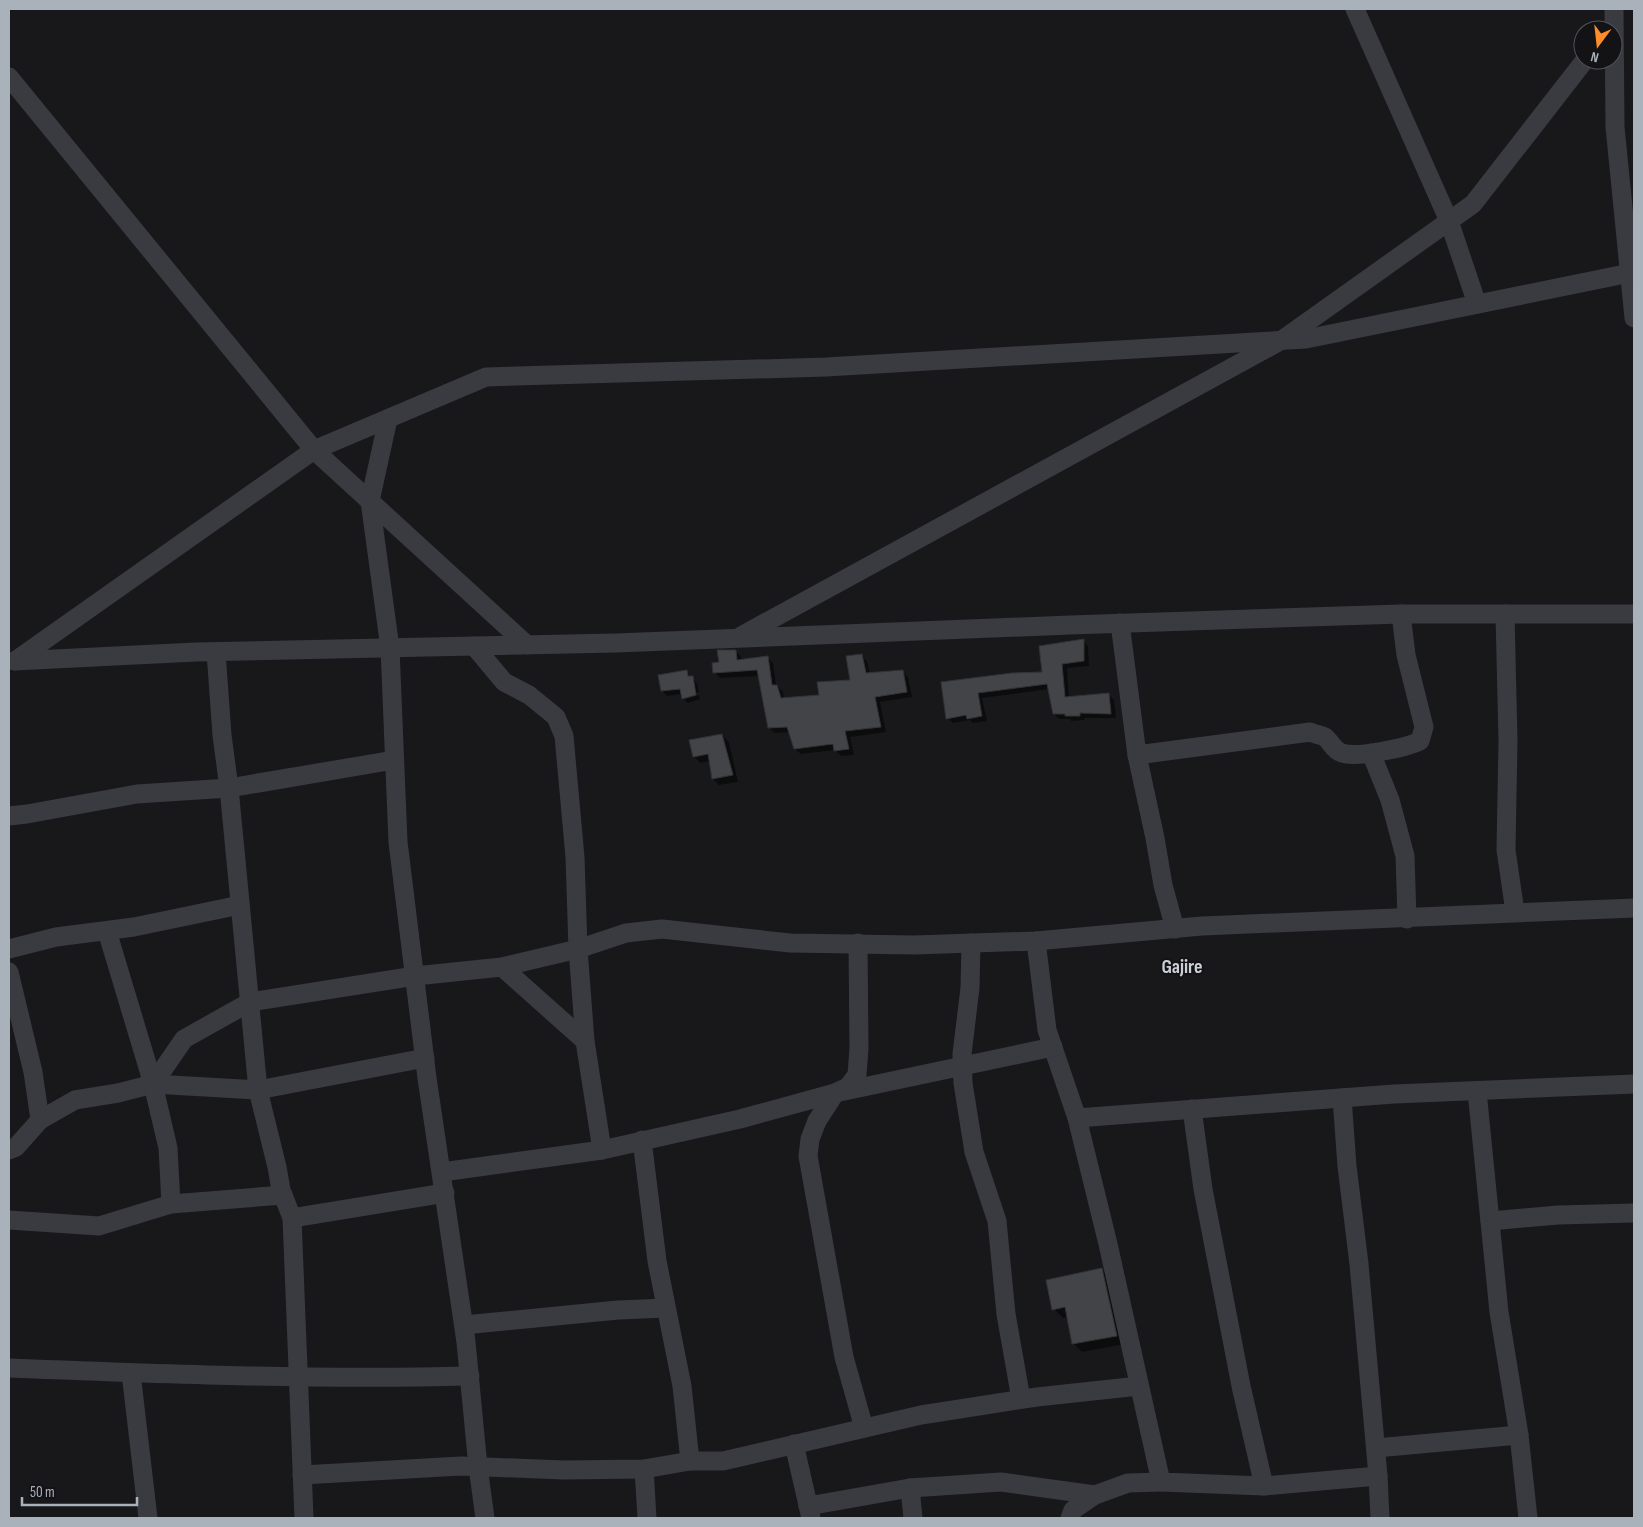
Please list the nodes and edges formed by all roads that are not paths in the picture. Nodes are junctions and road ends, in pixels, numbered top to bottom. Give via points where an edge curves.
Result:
1 (1355, 9) edge
2 (1577, 70) edge
3 (1613, 70) edge
4 (9, 77) edge
5 (1449, 221) junction
6 (1630, 240) edge
7 (1630, 273) junction
8 (1477, 304) junction
9 (1634, 318) edge
10 (1282, 340) junction
11 (388, 419) junction
12 (314, 450) junction
13 (370, 501) junction
14 (1401, 614) junction
15 (1505, 614) junction
16 (1634, 614) edge
17 (1120, 623) junction
18 (737, 638) junction
19 (526, 645) junction
20 (474, 646) junction
21 (390, 648) junction
22 (216, 652) junction
23 (12, 661) edge
24 (1371, 753) junction
25 (1137, 755) junction
26 (394, 760) junction
27 (229, 788) junction
28 (9, 816) edge
29 (240, 905) junction
30 (1634, 908) edge
31 (1516, 912) junction
32 (1407, 918) junction
33 (1175, 929) junction
34 (107, 931) junction
35 (1036, 941) junction
36 (858, 943) junction
37 (970, 943) junction
38 (9, 949) edge
39 (578, 949) junction
40 (502, 967) junction
41 (9, 972) edge
42 (415, 976) junction
43 (250, 1002) junction
44 (585, 1041) junction
45 (1053, 1047) junction
46 (425, 1058) junction
47 (962, 1066) junction
48 (153, 1084) junction
49 (1634, 1084) edge
50 (258, 1090) junction
51 (1477, 1090) junction
52 (836, 1093) junction
53 (1342, 1098) junction
54 (1192, 1110) junction
55 (1077, 1118) junction
56 (40, 1120) junction
57 (642, 1140) junction
58 (9, 1150) edge
59 (602, 1150) junction
60 (442, 1172) junction
61 (445, 1193) junction
62 (283, 1195) junction
63 (170, 1204) junction
64 (1634, 1212) edge
65 (292, 1218) junction
66 (9, 1220) edge
67 (1490, 1221) junction
68 (666, 1308) junction
69 (464, 1325) junction
70 (9, 1368) edge
71 (130, 1373) junction
72 (470, 1376) junction
73 (299, 1378) junction
74 (1140, 1386) junction
75 (1021, 1399) junction
76 (864, 1428) junction
77 (1519, 1434) junction
78 (794, 1444) junction
79 (1376, 1448) junction
80 (690, 1461) junction
81 (478, 1466) junction
82 (644, 1469) junction
83 (302, 1475) junction
84 (1378, 1476) junction
85 (1161, 1482) junction
86 (1264, 1486) junction
87 (910, 1488) junction
88 (1095, 1495) junction
89 (809, 1512) edge
90 (148, 1518) edge
91 (304, 1518) edge
92 (485, 1518) edge
93 (648, 1518) edge
94 (912, 1518) edge
95 (1070, 1518) edge
96 (1380, 1518) edge
97 (1528, 1518) edge

1 - 5 street
2 - 5 street via 1473,204
3 - 6 street via 1615,127
4 - 12 street
5 - 8 street
5 - 10 street
6 - 7 street
7 - 8 street
7 - 9 street
8 - 10 street via 1306,339
10 - 11 street via 826,367 486,377
10 - 18 street
11 - 12 street
11 - 13 street
12 - 13 street
12 - 23 street
13 - 19 street
13 - 21 street
14 - 15 street
14 - 17 street
14 - 24 street via 1406,655 1424,727 1420,741 1410,746
15 - 16 street
15 - 31 street via 1506,850
17 - 18 street
17 - 25 street
18 - 19 street
19 - 20 street
20 - 21 street
20 - 39 street via 504,682 530,695 556,717 564,736 575,857
21 - 22 street
21 - 26 street
22 - 23 street
22 - 27 street
24 - 25 street via 1344,754 1334,749 1325,737 1310,732
24 - 32 street via 1390,800 1405,856
25 - 33 street
26 - 27 street
26 - 42 street via 398,842
27 - 28 street via 137,794
27 - 29 street
29 - 34 street
29 - 43 street
30 - 31 street
31 - 32 street
32 - 33 street
33 - 35 street
34 - 38 street via 56,937
34 - 48 street
35 - 37 street
35 - 45 street via 1047,1030
36 - 37 street
36 - 39 street via 790,943 662,929 626,933
36 - 52 street via 857,1075
37 - 47 street via 970,988
39 - 40 street
39 - 44 street
40 - 42 street
40 - 44 street
41 - 56 street via 33,1072
42 - 43 street
42 - 46 street
43 - 48 street via 184,1039
43 - 50 street
44 - 59 street
45 - 47 street
45 - 55 street
46 - 50 street
46 - 60 street
47 - 52 street
47 - 75 street via 974,1152 997,1221 1006,1314
48 - 50 street
48 - 56 street via 75,1100
48 - 63 street via 168,1148
49 - 51 street
50 - 62 street
51 - 53 street
51 - 67 street
52 - 57 street via 740,1119
52 - 76 street via 817,1121 810,1139 809,1168 844,1357
53 - 54 street
53 - 79 street
54 - 55 street
54 - 86 street via 1203,1189
55 - 74 street
56 - 58 street via 16,1147
57 - 59 street
57 - 68 street
59 - 60 street
60 - 61 street
61 - 65 street
61 - 69 street
62 - 63 street
62 - 65 street
63 - 66 street via 99,1226
64 - 67 street
65 - 73 street
67 - 77 street via 1499,1312
68 - 69 street
68 - 80 street via 682,1386
69 - 72 street
70 - 71 street
71 - 73 street
71 - 90 street
72 - 73 street
72 - 81 street
73 - 83 street
74 - 75 street
74 - 85 street
75 - 76 street
76 - 78 street
77 - 79 street
77 - 97 street
78 - 80 street via 723,1461
78 - 89 street
79 - 84 street
80 - 82 street
81 - 82 street
81 - 83 street
81 - 92 street
82 - 93 street
83 - 91 street
84 - 86 street
84 - 96 street
85 - 86 street
85 - 88 street via 1128,1483
87 - 88 street via 1001,1482
87 - 89 street
87 - 94 street
88 - 95 street via 1074,1510

